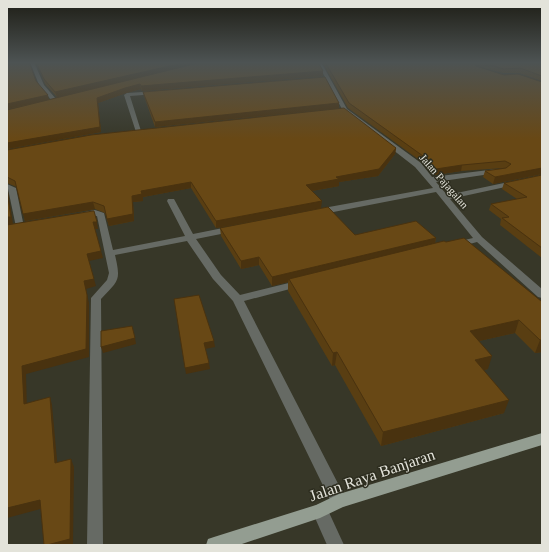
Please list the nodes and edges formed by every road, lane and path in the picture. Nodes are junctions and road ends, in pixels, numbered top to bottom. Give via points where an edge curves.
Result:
1 (44, 88) edge
2 (332, 88) edge
3 (159, 92) edge
4 (62, 98) edge
5 (54, 100) junction
6 (47, 102) edge
7 (146, 130) edge
8 (138, 131) junction
9 (130, 132) edge
10 (504, 170) edge
11 (542, 177) edge
12 (430, 180) junction
13 (7, 186) edge
14 (438, 189) junction
15 (445, 198) junction
16 (171, 201) dead end
17 (305, 214) edge
18 (73, 217) edge
19 (20, 227) edge
20 (243, 227) edge
21 (189, 238) junction
22 (479, 239) junction
23 (441, 248) edge
24 (110, 253) junction
25 (313, 280) edge
26 (542, 295) edge
27 (238, 299) junction
28 (542, 439) edge
29 (339, 501) junction
30 (320, 511) junction
31 (95, 545) edge
32 (214, 545) edge
33 (336, 545) edge

1 - 5 street
2 - 12 street, Jalan Pajagalan via 342,110 418,165
3 - 8 street via 127,95
4 - 5 street
5 - 6 street
7 - 8 street
8 - 9 street
10 - 12 street
11 - 15 street
12 - 14 street, Jalan Pajagalan
13 - 19 street via 12,188
14 - 15 street, Jalan Pajagalan
14 - 17 street
15 - 22 street, Jalan Pajagalan
16 - 21 street
18 - 24 street via 95,213 101,215
20 - 21 street
21 - 24 street
21 - 27 street via 220,284
22 - 23 street
22 - 26 street, Jalan Pajagalan
24 - 31 street via 114,277 96,298
25 - 27 street
27 - 29 street
28 - 29 main road, Jalan Raya Banjaran
29 - 30 main road, Jalan Raya Banjaran
30 - 32 main road, Jalan Raya Banjaran
30 - 33 street

